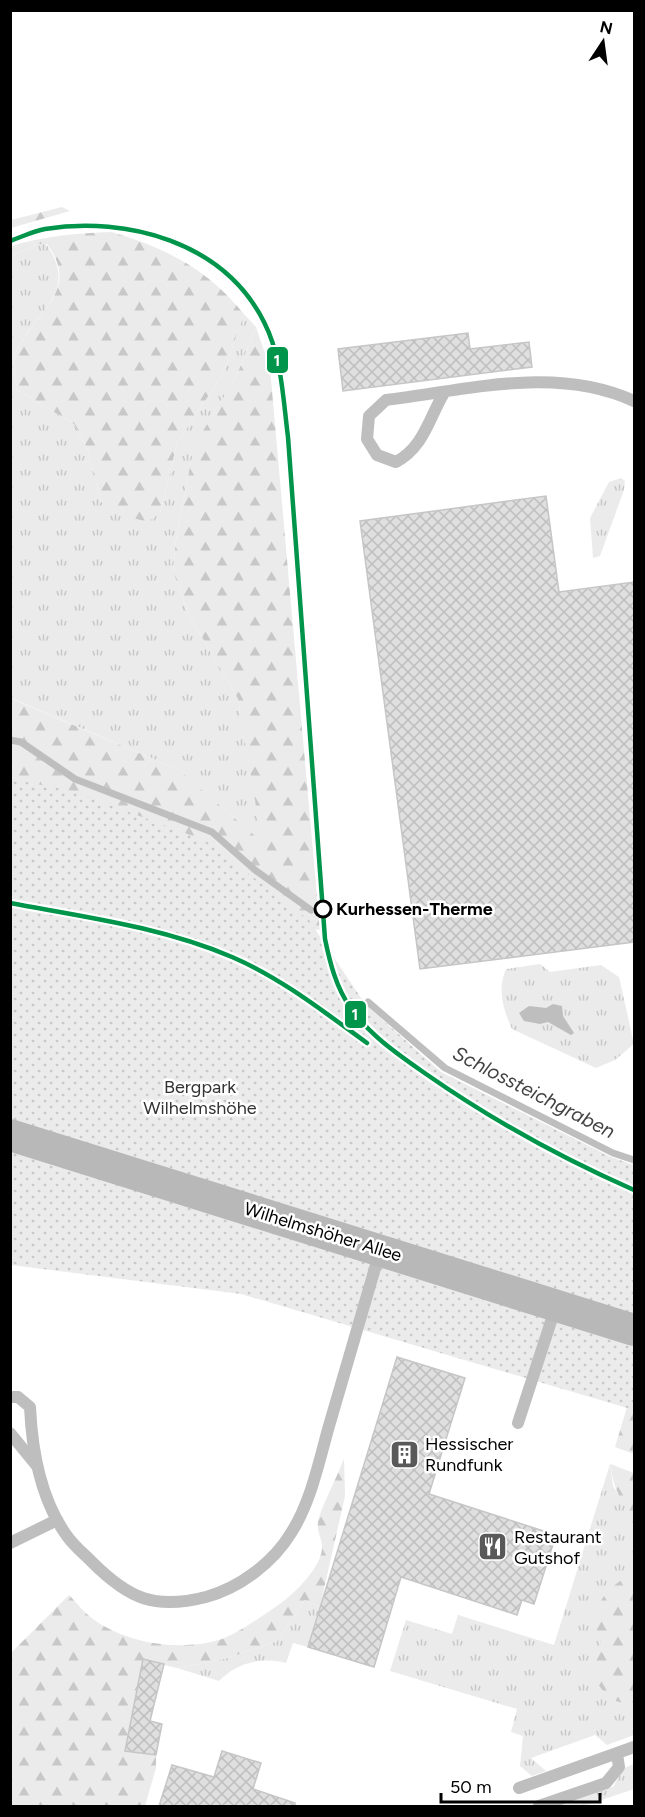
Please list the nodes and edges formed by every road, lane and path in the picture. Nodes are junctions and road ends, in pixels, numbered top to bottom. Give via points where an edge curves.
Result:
1 (444, 393) junction
2 (634, 401) edge
3 (10, 1135) edge
4 (380, 1250) junction
5 (556, 1306) junction
6 (634, 1330) edge
7 (10, 1397) edge
8 (518, 1424) dead end
9 (10, 1433) edge
10 (37, 1467) junction
11 (57, 1520) junction
12 (10, 1543) edge
13 (634, 1747) edge
14 (617, 1754) junction
15 (519, 1788) dead end
16 (540, 1806) edge

1 - 1 lane via 418,444 408,455 396,462 377,456 367,439 369,416 386,400
1 - 2 lane via 546,381 581,383
3 - 4 main road, Wilhelmshöher Allee
4 - 5 main road, Wilhelmshöher Allee
4 - 11 lane via 311,1490 291,1533 265,1564 221,1593 180,1603 153,1601 125,1592 108,1578 68,1538
5 - 6 main road, Wilhelmshöher Allee
5 - 8 lane
7 - 10 lane via 18,1397 30,1407
9 - 10 lane
10 - 11 lane
11 - 12 lane
13 - 14 lane
14 - 15 lane
14 - 16 lane via 619,1767 606,1784

